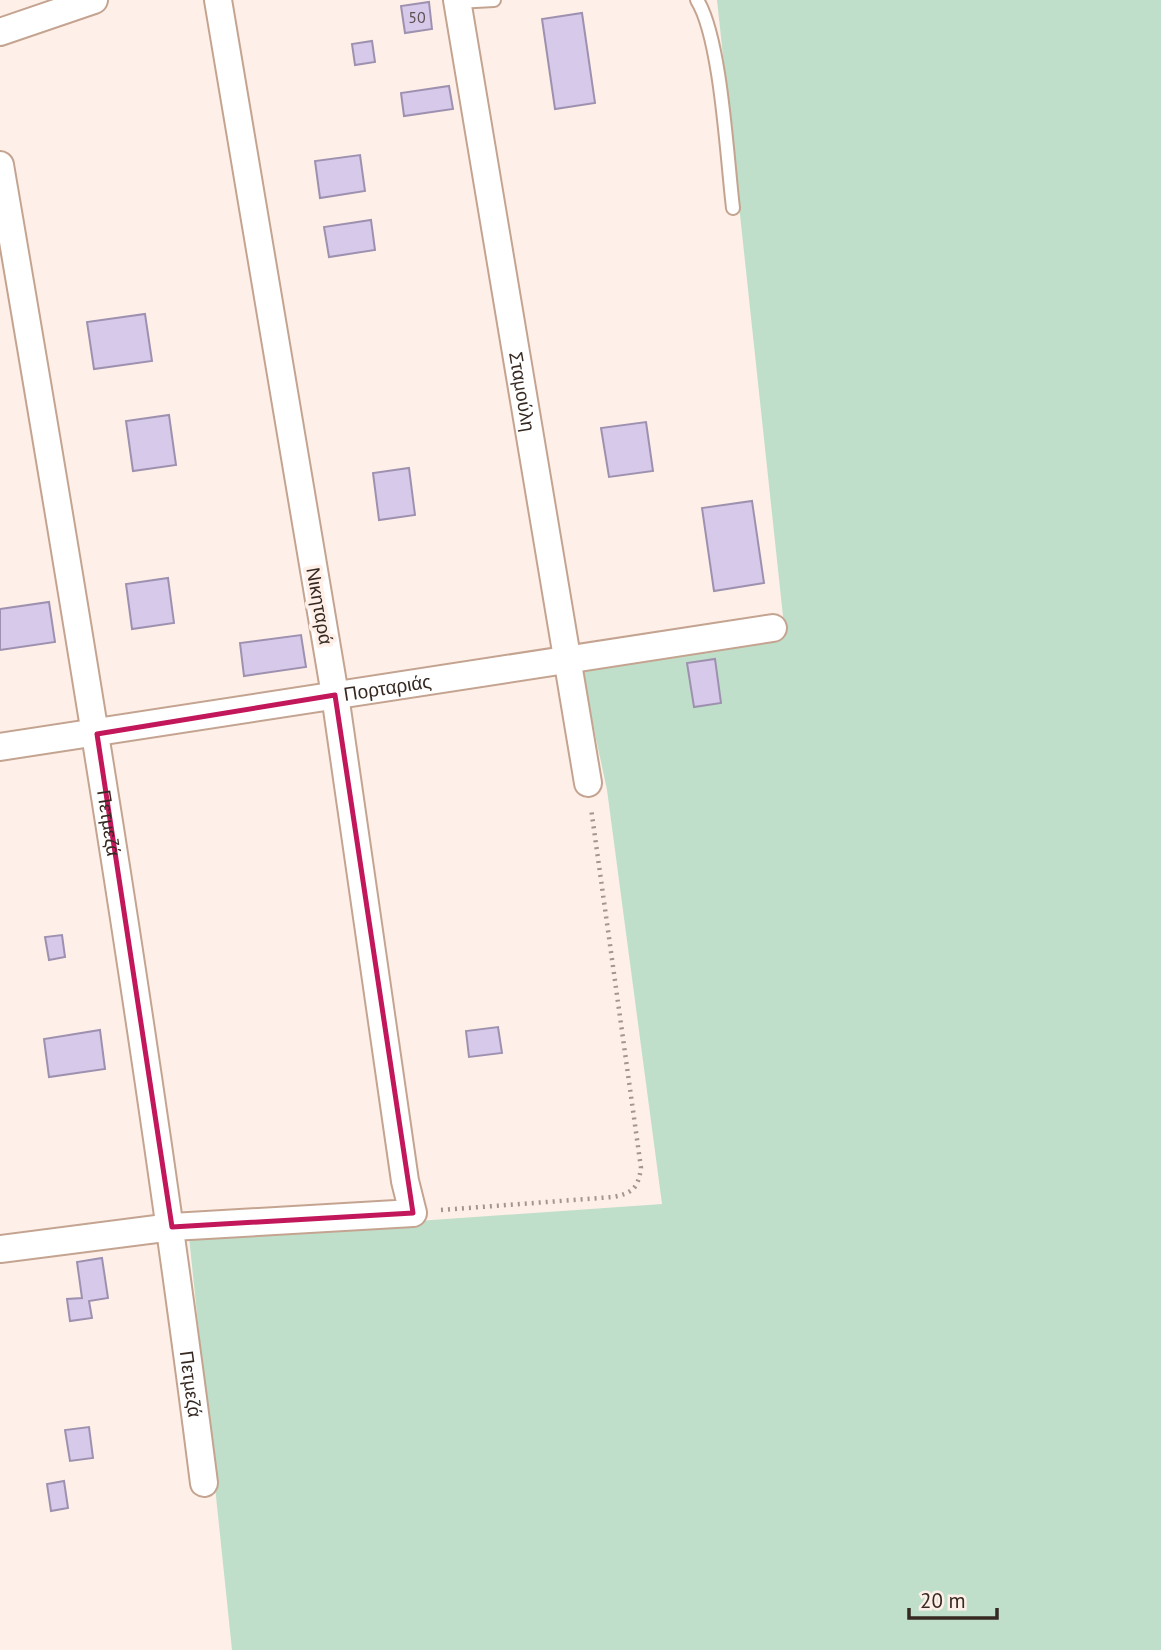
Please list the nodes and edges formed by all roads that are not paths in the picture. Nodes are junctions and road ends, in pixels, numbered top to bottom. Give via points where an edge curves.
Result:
1 (94, 0) edge
2 (218, 0) edge
3 (494, 0) edge
4 (697, 0) edge
5 (457, 1) edge
6 (0, 32) edge
7 (0, 165) edge
8 (733, 208) dead end
9 (774, 628) dead end
10 (565, 658) junction
11 (335, 695) junction
12 (97, 734) junction
13 (0, 747) edge
14 (588, 783) road end
15 (172, 1227) junction
16 (0, 1249) edge
17 (204, 1483) dead end

1 - 6 street
2 - 11 street, Νικηταρά
3 - 5 lane
4 - 8 lane via 719,89
5 - 10 street, Σταμούλη
7 - 12 street, Πετμεζά
9 - 10 street, Πορταριάς
10 - 11 street, Πορταριάς
10 - 14 street, Σταμούλη
11 - 12 street, Πορταριάς
11 - 15 street, Νικηταρά via 413,1213
12 - 13 street, Πορταριάς
12 - 15 street, Πετμεζά
15 - 16 street
15 - 17 street, Πετμεζά

